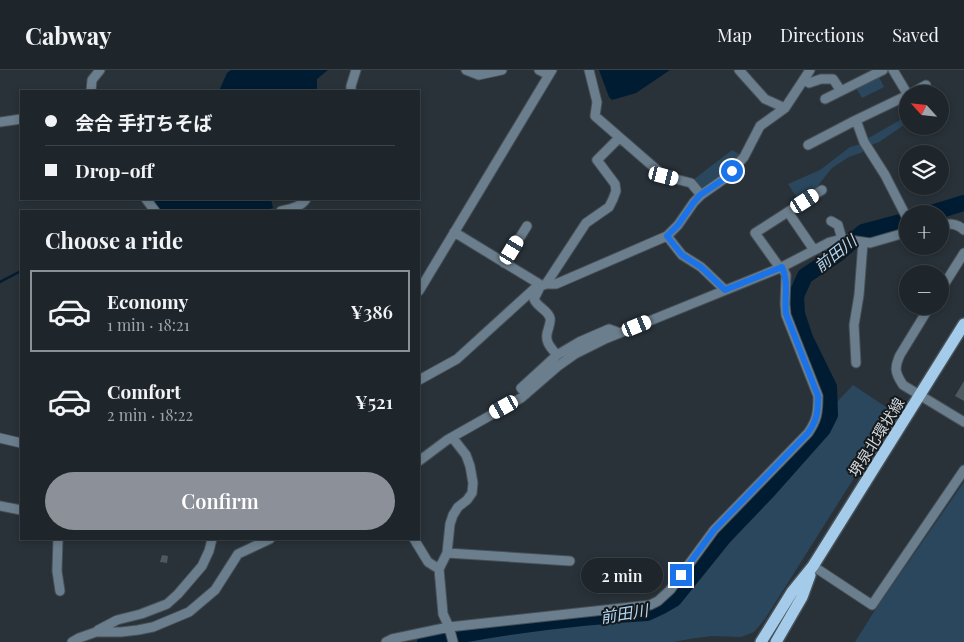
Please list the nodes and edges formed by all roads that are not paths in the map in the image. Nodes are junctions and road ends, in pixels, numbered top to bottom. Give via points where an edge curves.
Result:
1 (100, 70) edge
2 (356, 70) edge
3 (466, 70) edge
4 (502, 70) edge
5 (539, 70) edge
6 (589, 70) edge
7 (739, 70) edge
8 (810, 70) edge
9 (884, 70) edge
10 (893, 70) edge
11 (550, 73) edge
12 (804, 79) junction
13 (903, 85) edge
14 (91, 90) edge
15 (351, 90) edge
16 (841, 91) junction
17 (825, 99) dead end
18 (899, 100) edge
19 (785, 108) junction
20 (20, 120) edge
21 (856, 120) junction
22 (0, 122) edge
23 (619, 138) junction
24 (808, 145) dead end
25 (822, 190) dead end
26 (700, 195) junction
27 (306, 200) edge
28 (900, 205) edge
29 (285, 210) edge
30 (788, 212) junction
31 (831, 221) dead end
32 (949, 223) edge
33 (527, 226) dead end
34 (964, 230) edge
35 (454, 232) junction
36 (899, 235) edge
37 (667, 236) junction
38 (844, 240) junction
39 (862, 242) junction
40 (814, 250) junction
41 (964, 253) edge
42 (504, 263) junction
43 (781, 267) junction
44 (949, 277) edge
45 (544, 285) junction
46 (420, 289) edge
47 (725, 290) junction
48 (924, 315) edge
49 (964, 324) edge
50 (620, 333) junction
51 (557, 355) junction
52 (856, 363) dead end
53 (420, 379) edge
54 (526, 394) junction
55 (920, 396) junction
56 (964, 422) edge
57 (452, 437) junction
58 (0, 438) edge
59 (20, 443) edge
60 (420, 460) edge
61 (964, 471) edge
62 (0, 506) edge
63 (20, 510) edge
64 (58, 540) edge
65 (212, 540) edge
66 (268, 540) edge
67 (415, 540) edge
68 (447, 553) junction
69 (570, 561) dead end
70 (813, 566) junction
71 (439, 569) junction
72 (60, 592) dead end
73 (449, 627) junction
74 (96, 632) junction
75 (72, 642) edge
76 (386, 642) edge
77 (453, 642) edge
78 (761, 642) edge
79 (776, 642) edge

1 - 14 street via 92,80
2 - 15 street
3 - 4 street via 479,75
5 - 11 street
6 - 23 street via 597,102 595,116
7 - 19 street via 765,99
8 - 12 street
9 - 16 street
10 - 13 street
11 - 35 street
12 - 16 street via 809,83 833,79
12 - 19 street
16 - 17 street
18 - 21 street
19 - 26 street via 760,126 744,157 732,171
20 - 22 street
21 - 24 street
21 - 28 street via 864,142
23 - 26 street via 664,176 691,183
23 - 45 street via 597,160 615,184 614,199 609,207 586,223
25 - 30 street
26 - 37 street
27 - 29 street
30 - 40 street
30 - 43 street via 755,233
31 - 38 street via 838,225
32 - 34 street via 957,224
33 - 42 street
35 - 42 street
35 - 46 street
36 - 39 street via 870,243
37 - 45 street via 556,284
37 - 47 street via 682,255 701,267
38 - 39 street
38 - 40 street via 830,242
39 - 52 street via 854,325
40 - 43 street
41 - 44 street
42 - 45 street
43 - 47 street
43 - 73 street via 786,275 786,314 818,396 815,423 714,530 670,590 650,605
45 - 51 street via 534,299 550,318 547,343
45 - 53 street via 530,292 457,359
47 - 50 street
48 - 55 street via 900,355 896,371 903,385
49 - 55 main road, 堺泉北環状線
50 - 51 street via 609,329
50 - 54 street via 575,354
51 - 54 street via 521,388
54 - 57 street
55 - 56 street
55 - 70 main road, 堺泉北環状線
57 - 60 street
57 - 68 street via 470,466 472,493 453,514
58 - 59 street
61 - 70 street via 872,605
62 - 63 street
64 - 72 street
65 - 74 street via 202,566 167,604 117,620
66 - 74 street via 238,554 215,590 188,612 153,627
67 - 71 street via 428,562
68 - 69 street
68 - 71 street
70 - 78 main road, 堺泉北環状線 via 792,592
70 - 79 main road, 堺泉北環状線 via 802,596
71 - 73 street via 443,614
73 - 76 street
73 - 77 street
74 - 75 street

